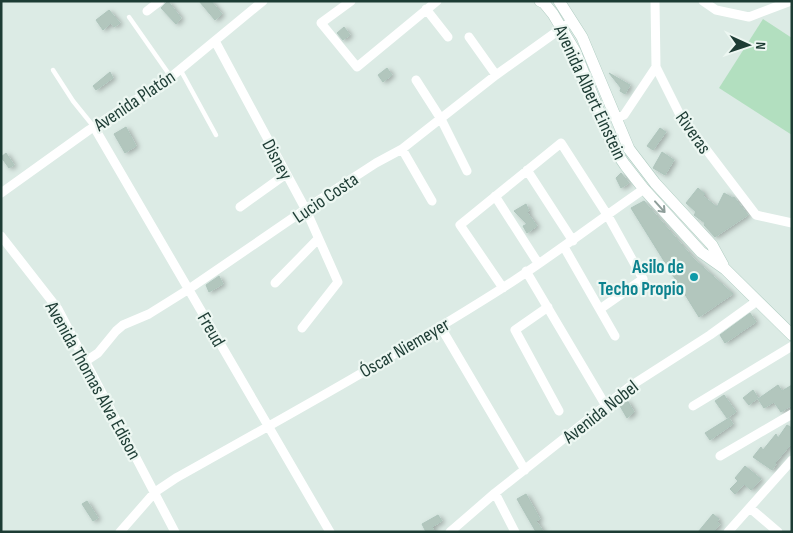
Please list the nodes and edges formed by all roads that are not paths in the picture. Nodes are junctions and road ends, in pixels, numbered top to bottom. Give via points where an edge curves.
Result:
1 (160, 1) edge
2 (351, 1) edge
3 (437, 1) edge
4 (540, 1) edge
5 (559, 1) edge
6 (655, 1) edge
7 (703, 1) edge
8 (791, 1) edge
9 (259, 3) edge
10 (426, 9) junction
11 (147, 11) dead end
12 (129, 17) dead end
13 (573, 21) junction
14 (562, 28) junction
15 (469, 36) dead end
16 (448, 37) dead end
17 (215, 41) junction
18 (656, 67) junction
19 (180, 69) junction
20 (52, 70) dead end
21 (496, 74) junction
22 (171, 76) junction
23 (416, 80) dead end
24 (616, 118) junction
25 (441, 119) junction
26 (94, 128) junction
27 (216, 135) dead end
28 (402, 149) junction
29 (527, 170) junction
30 (467, 171) dead end
31 (286, 174) junction
32 (644, 189) junction
33 (1, 193) edge
34 (495, 196) junction
35 (432, 201) dead end
36 (240, 208) dead end
37 (306, 210) junction
38 (608, 216) junction
39 (792, 223) edge
40 (1, 236) edge
41 (318, 239) junction
42 (573, 240) junction
43 (564, 247) junction
44 (538, 263) junction
45 (725, 269) junction
46 (526, 271) junction
47 (275, 283) dead end
48 (503, 288) junction
49 (189, 289) junction
50 (758, 301) junction
51 (548, 307) junction
52 (600, 309) junction
53 (440, 326) junction
54 (302, 328) dead end
55 (792, 335) edge
56 (615, 336) dead end
57 (792, 346) edge
58 (86, 361) junction
59 (606, 406) junction
60 (693, 406) dead end
61 (559, 411) dead end
62 (792, 414) edge
63 (268, 426) junction
64 (720, 456) dead end
65 (792, 460) edge
66 (525, 470) junction
67 (788, 470) edge
68 (155, 492) junction
69 (495, 494) junction
70 (750, 508) junction
71 (120, 532) edge
72 (175, 532) edge
73 (330, 532) edge
74 (450, 532) edge
75 (515, 532) edge
76 (728, 532) edge
77 (778, 532) edge

1 - 11 street
2 - 10 street via 321,23 357,67
3 - 10 street
4 - 14 street, Avenida Albert Einstein
5 - 13 street, Avenida Albert Einstein
6 - 18 street, Riveras
7 - 8 street via 716,10 749,17
9 - 17 street, Avenida Platón
10 - 16 street
12 - 22 lane
13 - 14 street, Lucio Costa
13 - 24 street, Avenida Albert Einstein
14 - 21 street, Lucio Costa
14 - 32 street, Avenida Albert Einstein via 575,51 614,149
15 - 21 street
17 - 19 street, Avenida Platón
17 - 31 street, Disney
18 - 24 street via 624,115
18 - 39 street, Riveras via 680,115 756,216
19 - 22 street, Avenida Platón
19 - 27 lane
20 - 26 lane
21 - 25 street, Lucio Costa
22 - 26 street, Avenida Platón
23 - 25 street
24 - 45 street, Avenida Albert Einstein via 629,149 655,183 712,245
25 - 28 street, Lucio Costa
25 - 30 street
26 - 33 street, Avenida Platón
26 - 49 street, Freud
28 - 35 street
28 - 37 street, Lucio Costa
29 - 34 street
29 - 38 street via 561,143
29 - 42 street
31 - 36 street
31 - 37 street, Disney
32 - 38 street, Óscar Niemeyer
32 -> 45 street, Avenida Albert Einstein via 701,252
34 - 44 street
34 - 48 street via 460,224
37 - 41 street, Disney
37 - 49 street, Lucio Costa
38 - 42 street, Óscar Niemeyer
38 - 52 street via 643,279
40 - 58 street, Avenida Thomas Alva Edison via 58,309
41 - 47 street
41 - 54 street, Disney via 338,285
42 - 43 street, Óscar Niemeyer
43 - 44 street, Óscar Niemeyer
43 - 52 street
44 - 46 street, Óscar Niemeyer
45 - 50 street, Avenida Albert Einstein
46 - 48 street, Óscar Niemeyer
46 - 51 street
48 - 53 street, Óscar Niemeyer
49 - 58 street, Lucio Costa via 149,314 123,325 98,353
49 - 63 street, Freud
50 - 55 street, Avenida Albert Einstein
50 - 59 street, Avenida Nobel via 628,387
51 - 59 street
51 - 61 street via 515,330
52 - 56 street
53 - 63 street, Óscar Niemeyer
53 - 66 street
57 - 60 street
58 - 68 street, Avenida Thomas Alva Edison
59 - 66 street, Avenida Nobel
62 - 64 street
63 - 68 street, Óscar Niemeyer
63 - 73 street, Freud
65 - 67 street
66 - 69 street, Avenida Nobel
67 - 70 street
68 - 71 street, Óscar Niemeyer
68 - 72 street, Avenida Thomas Alva Edison
69 - 74 street, Avenida Nobel
69 - 75 street
70 - 76 street
70 - 77 street

